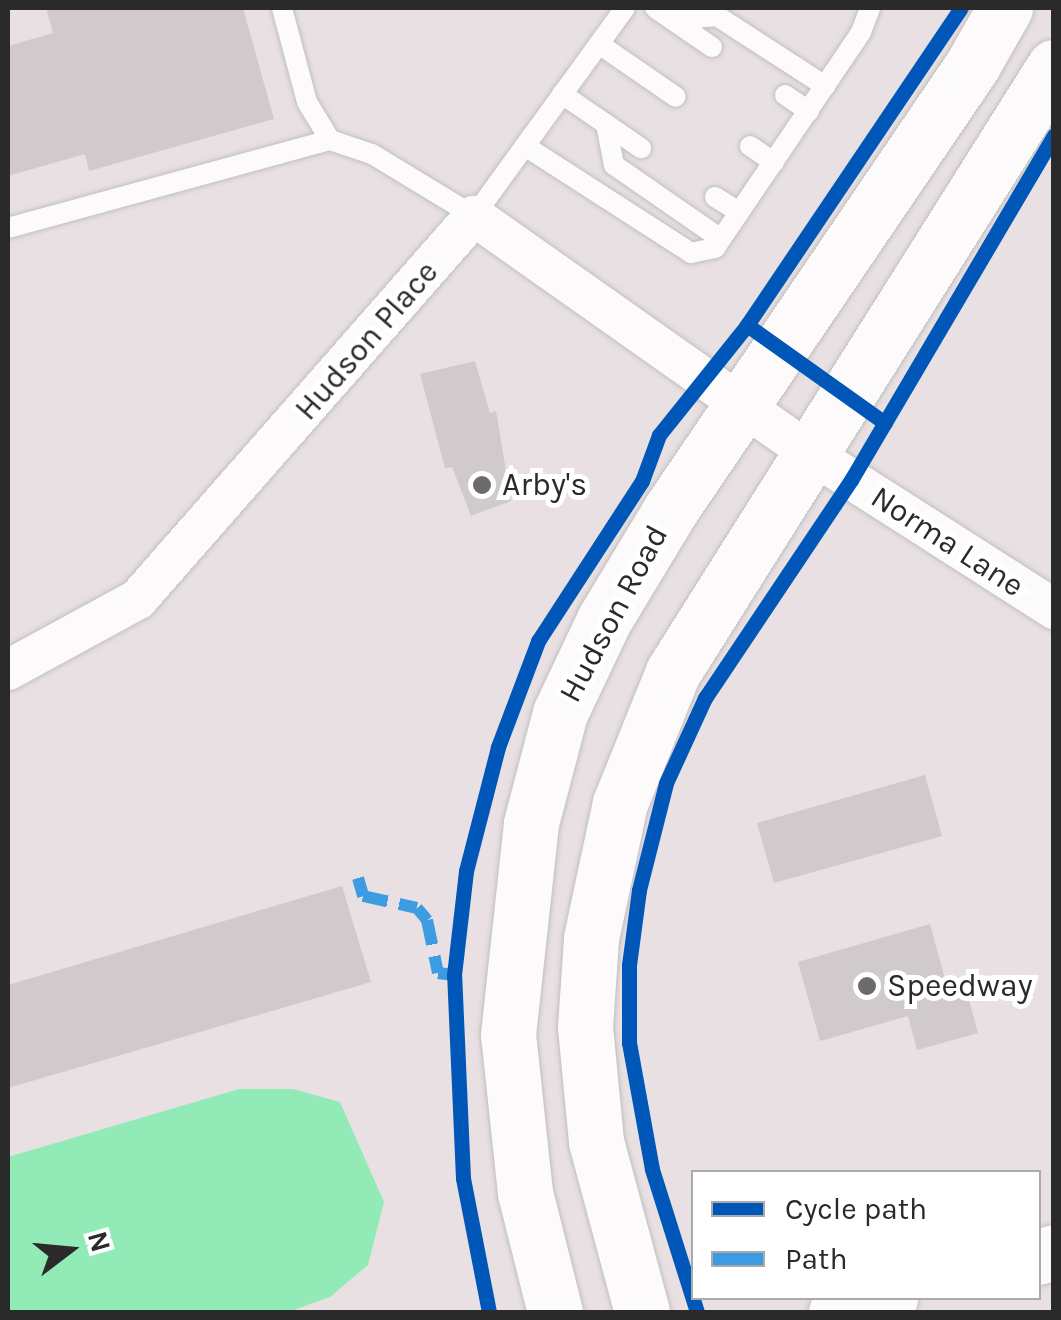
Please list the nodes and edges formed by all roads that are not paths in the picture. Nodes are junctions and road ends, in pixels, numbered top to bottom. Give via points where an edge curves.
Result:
1 (282, 8) edge
2 (625, 8) edge
3 (655, 8) edge
4 (870, 8) edge
5 (1005, 8) edge
6 (673, 20) junction
7 (599, 44) junction
8 (712, 47) dead end
9 (1054, 67) edge
10 (826, 86) junction
11 (562, 94) junction
12 (785, 96) dead end
13 (676, 97) dead end
14 (809, 111) junction
15 (606, 124) junction
16 (330, 140) junction
17 (525, 146) junction
18 (750, 146) dead end
19 (642, 148) dead end
20 (774, 162) junction
21 (715, 197) dead end
22 (739, 212) junction
23 (474, 216) junction
24 (8, 228) edge
25 (721, 239) junction
26 (742, 404) junction
27 (810, 452) junction
28 (1054, 609) edge
29 (8, 670) edge
30 (882, 1300) edge
31 (555, 1312) edge
32 (642, 1312) edge
33 (836, 1312) edge

1 - 16 lane via 307,102
2 - 7 lane
3 - 6 lane
4 - 10 lane
5 - 26 street, Hudson Road
6 - 8 lane
6 - 10 lane via 717,16
7 - 11 lane
7 - 13 lane
9 - 27 street
10 - 14 lane
11 - 15 lane
11 - 17 lane
12 - 14 lane
14 - 20 lane
15 - 19 lane
15 - 25 lane via 614,165
16 - 23 lane via 372,154
16 - 24 lane
17 - 23 lane
17 - 25 lane via 691,253 715,248
18 - 20 lane
20 - 22 lane
21 - 22 lane
22 - 25 lane
23 - 26 street
23 - 29 street, Hudson Place via 138,599
26 - 27 street, Norma Lane
26 - 31 street, Hudson Road via 604,620 560,712 531,823 508,1035 525,1193
27 - 28 street, Norma Lane
27 - 32 street via 674,672 606,856 591,938 589,1080 596,1140
30 - 33 street

